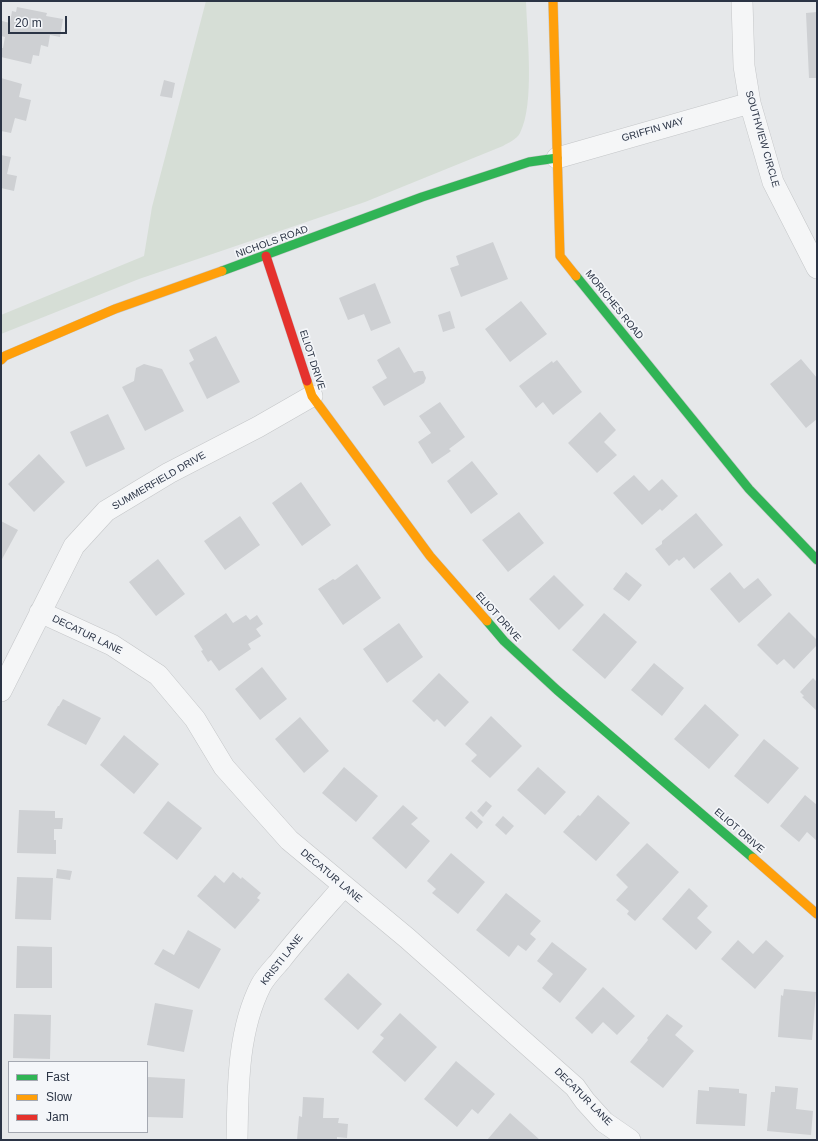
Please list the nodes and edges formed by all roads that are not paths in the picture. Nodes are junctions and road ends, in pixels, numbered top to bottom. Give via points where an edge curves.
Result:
1 (553, 1) edge
2 (742, 1) edge
3 (750, 102) junction
4 (557, 158) junction
5 (266, 256) junction
6 (817, 268) edge
7 (1, 360) edge
8 (312, 396) junction
9 (817, 560) edge
10 (40, 612) junction
11 (1, 691) edge
12 (343, 887) junction
13 (817, 914) edge
14 (237, 1140) edge
15 (630, 1140) edge

1 - 4 street, MORICHES ROAD
2 - 3 street, SOUTHVIEW CIRCLE via 744,66
3 - 4 street, GRIFFIN WAY
3 - 6 street, SOUTHVIEW CIRCLE via 773,182
4 - 5 street, NICHOLS ROAD via 530,162 422,197
4 - 9 street, MORICHES ROAD via 560,256 749,489
5 - 7 street, NICHOLS ROAD via 115,309 5,356
5 - 8 street, ELIOT DRIVE
8 - 10 street, SUMMERFIELD DRIVE via 169,473 106,511 74,546
8 - 13 street, ELIOT DRIVE via 430,556 504,641 557,690
10 - 11 street, SUMMERFIELD DRIVE
10 - 12 street, DECATUR LANE via 112,645 158,675 195,719 224,766 289,840
12 - 14 street, KRISTI LANE via 289,949 262,984 256,997 242,1051
12 - 15 street, DECATUR LANE via 406,938 576,1087 604,1122

